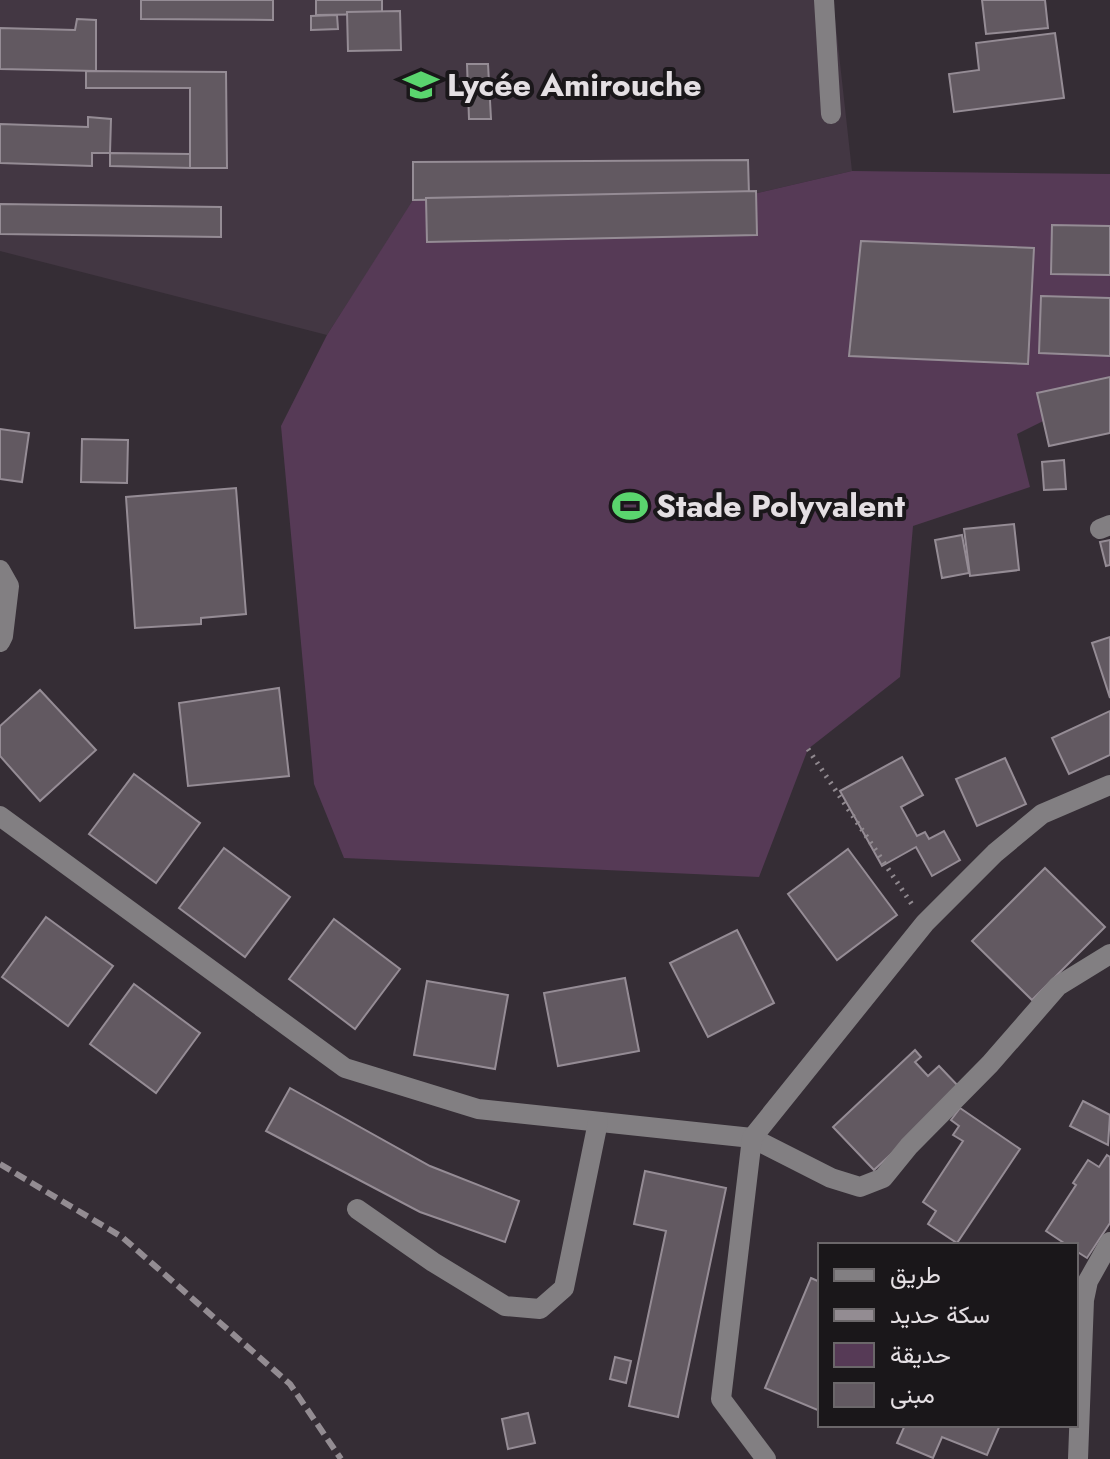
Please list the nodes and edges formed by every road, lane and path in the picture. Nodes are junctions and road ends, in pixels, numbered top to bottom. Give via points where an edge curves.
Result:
1 (824, 0) edge
2 (831, 114) dead end
3 (0, 570) edge
4 (0, 642) edge
5 (808, 749) dead end
6 (1110, 785) edge
7 (0, 816) edge
8 (925, 923) junction
9 (1110, 954) edge
10 (598, 1122) junction
11 (752, 1138) junction
12 (357, 1209) dead end
13 (1110, 1242) edge
14 (766, 1459) edge
15 (1078, 1459) edge

1 - 2 street
3 - 4 street via 9,586
5 - 8 path
6 - 8 street via 1042,814
7 - 10 street via 345,1068 478,1109
8 - 11 street
9 - 11 street via 1058,986 883,1178 860,1187
10 - 11 street
10 - 12 street via 564,1288 540,1309 505,1306
11 - 14 street via 721,1399
13 - 15 street via 1088,1281 1084,1300

